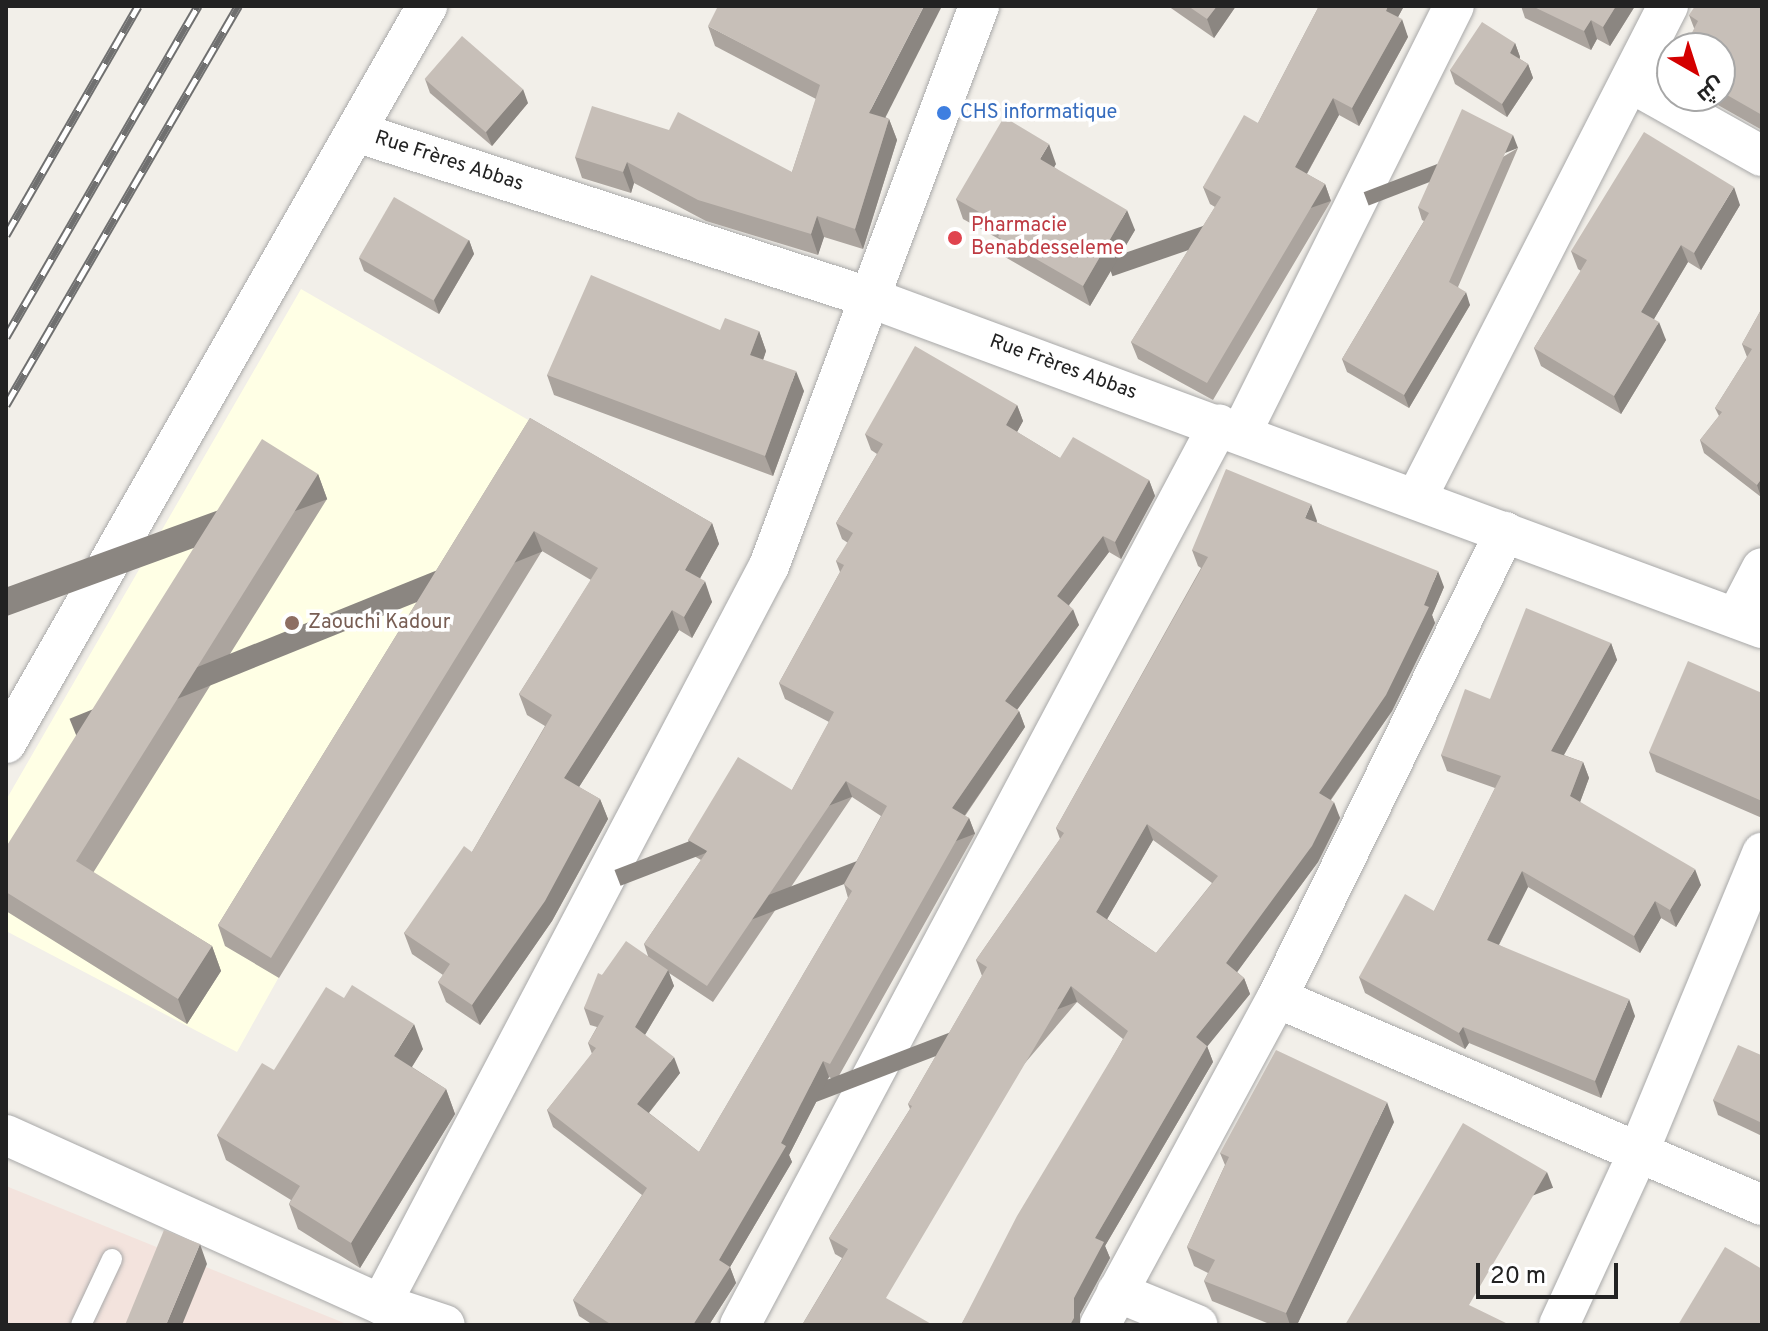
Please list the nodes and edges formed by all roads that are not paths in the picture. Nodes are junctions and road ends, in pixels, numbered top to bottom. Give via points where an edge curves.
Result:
1 (427, 6) edge
2 (979, 6) edge
3 (1454, 6) edge
4 (1668, 6) edge
5 (1630, 82) junction
6 (356, 132) junction
7 (1762, 156) edge
8 (868, 297) junction
9 (1230, 429) junction
10 (1416, 499) junction
11 (1505, 532) junction
12 (1762, 568) edge
13 (1749, 623) edge
14 (6, 743) edge
15 (1762, 853) edge
16 (1277, 998) junction
17 (6, 1135) edge
18 (1638, 1153) junction
19 (1762, 1205) edge
20 (112, 1259) dead end
21 (381, 1304) junction
22 (1109, 1309) edge
23 (81, 1325) edge
24 (445, 1325) edge
25 (740, 1325) edge
26 (1197, 1325) edge
27 (1559, 1325) edge

1 - 6 street
2 - 8 street
3 - 9 street
4 - 5 street
5 - 7 street
5 - 10 street
6 - 8 street, Rue Frères Abbas
6 - 14 street
8 - 9 street, Rue Frères Abbas
8 - 21 street via 769,566
9 - 10 street, Rue Frères Abbas
9 - 25 street
10 - 11 street, Rue Frères Abbas
11 - 13 street, Rue Frères Abbas
11 - 16 street
12 - 13 street
15 - 18 street
16 - 18 street
16 - 22 street
17 - 21 street
18 - 19 street
18 - 27 street
20 - 23 lane
21 - 24 street
22 - 26 street

